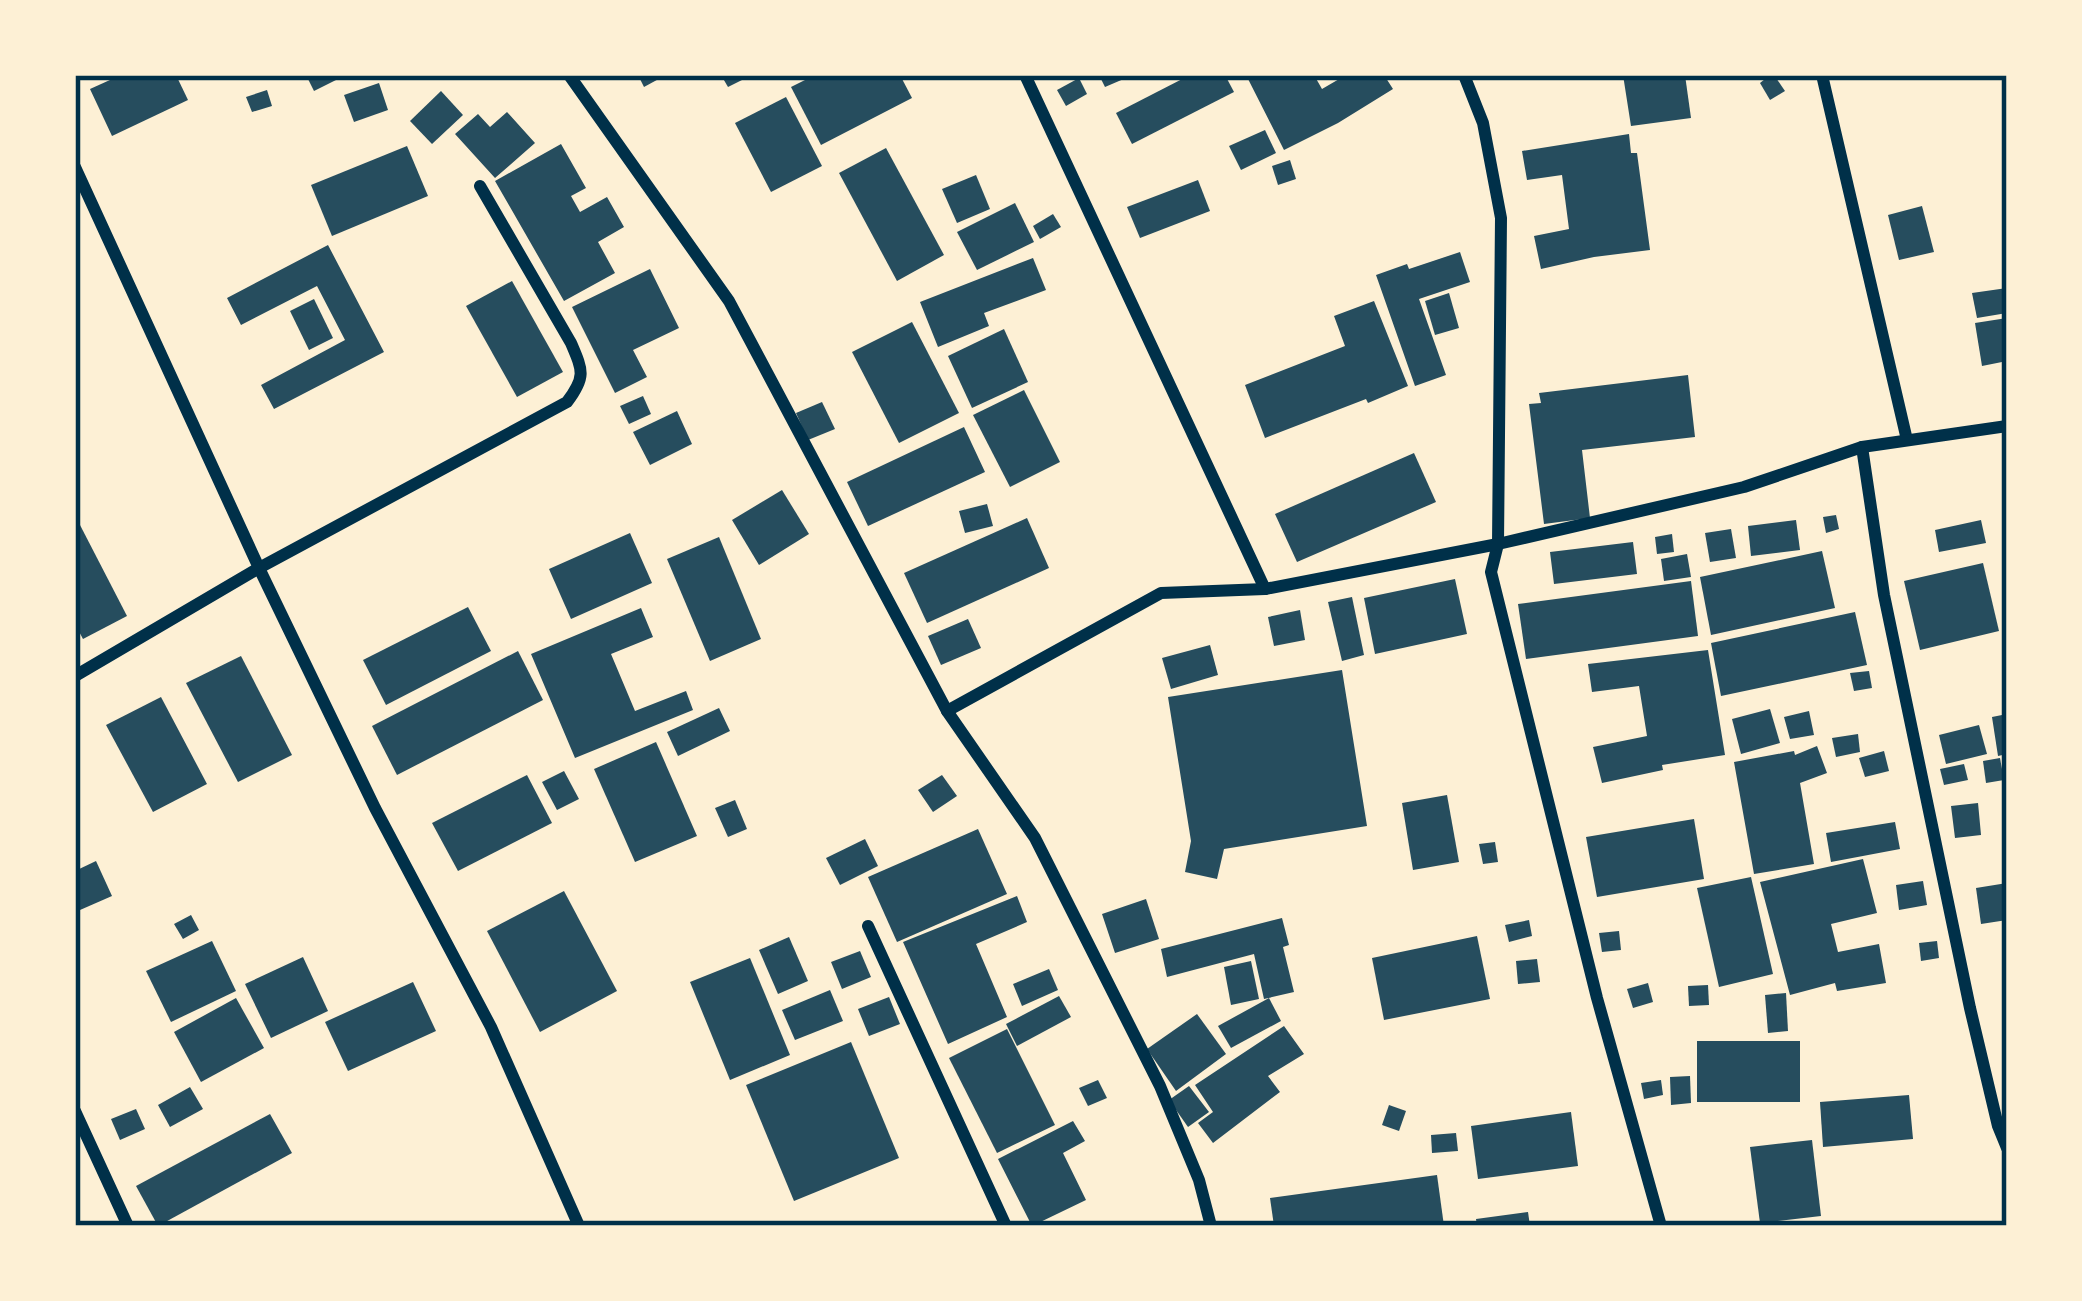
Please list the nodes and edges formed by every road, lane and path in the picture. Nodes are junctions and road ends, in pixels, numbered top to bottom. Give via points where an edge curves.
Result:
1 (569, 75) edge
2 (1025, 75) edge
3 (1464, 75) edge
4 (1822, 75) edge
5 (75, 167) edge
6 (480, 186) dead end
7 (2007, 426) edge
8 (1907, 440) junction
9 (1862, 447) junction
10 (1498, 544) junction
11 (259, 568) junction
12 (1264, 590) junction
13 (75, 676) edge
14 (946, 711) junction
15 (868, 926) dead end
16 (75, 1112) edge
17 (2007, 1148) edge
18 (128, 1226) edge
19 (578, 1226) edge
20 (1006, 1226) edge
21 (1210, 1226) edge
22 (1660, 1226) edge

1 - 14 street via 729,302
2 - 12 street
3 - 10 street via 1484,123 1501,218
4 - 8 street
5 - 11 street
6 - 11 street via 572,343 581,383 567,402
7 - 8 street
8 - 9 street
9 - 10 street via 1744,488
9 - 17 street via 1884,595
10 - 12 street
10 - 22 street via 1491,572
11 - 13 street
11 - 19 street via 490,1028
12 - 14 street via 1161,593
14 - 21 street via 1035,838 1160,1086
15 - 20 street
16 - 18 street

